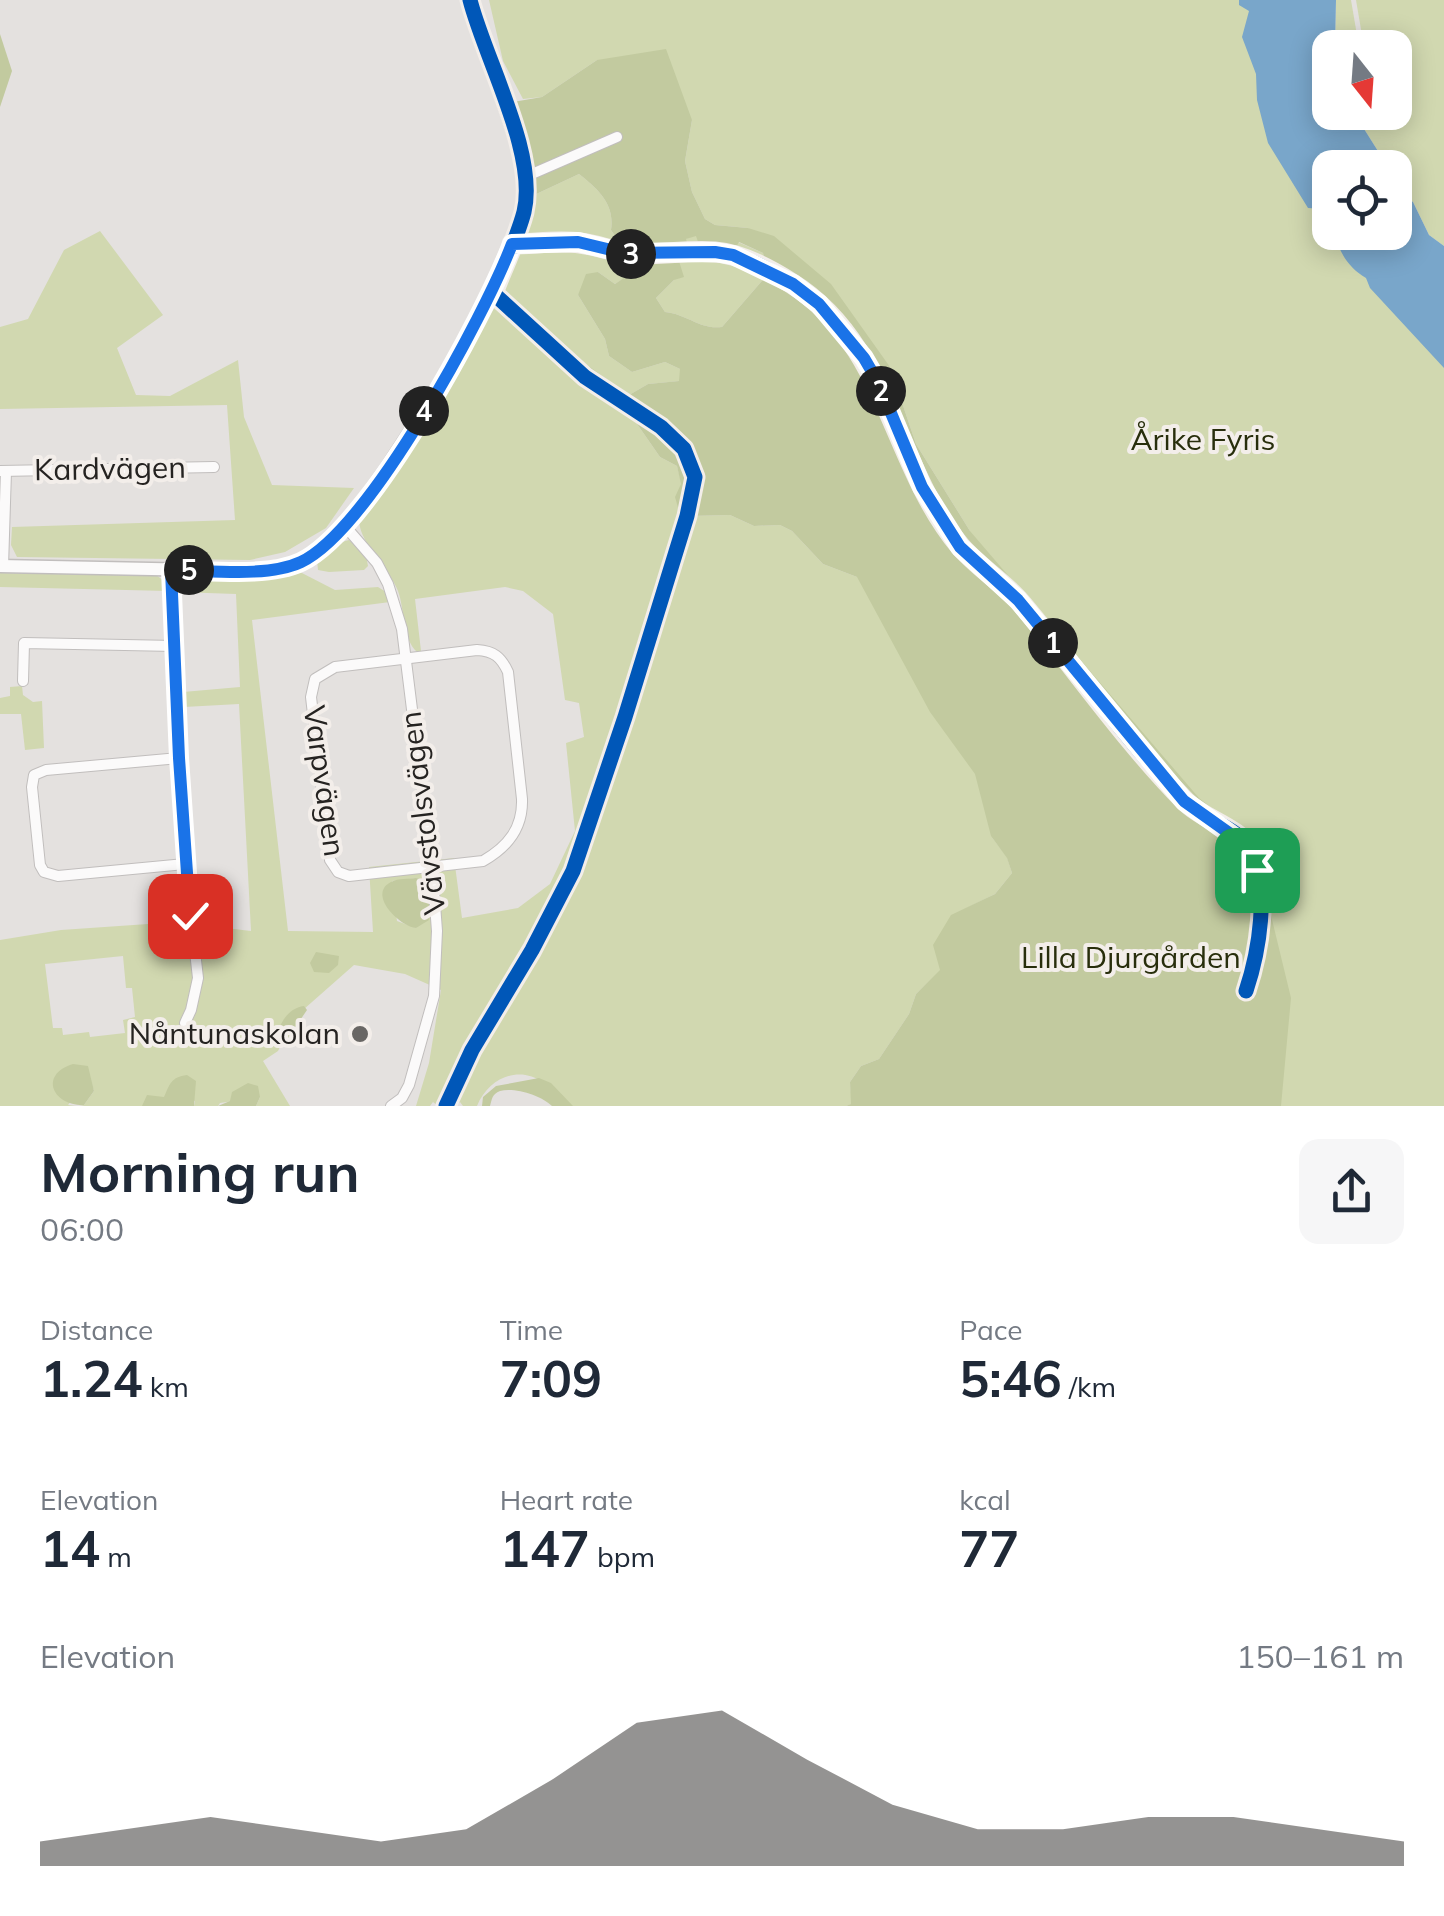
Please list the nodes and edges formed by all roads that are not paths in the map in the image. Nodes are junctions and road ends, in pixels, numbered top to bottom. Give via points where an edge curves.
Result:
1 (470, 0) edge
2 (617, 137) dead end
3 (526, 176) junction
4 (512, 244) junction
5 (214, 467) dead end
6 (3, 471) edge
7 (346, 526) junction
8 (2, 566) edge
9 (171, 570) junction
10 (175, 646) junction
11 (406, 660) junction
12 (24, 681) dead end
13 (179, 758) junction
14 (185, 864) junction
15 (431, 868) junction
16 (1246, 991) dead end
17 (184, 1023) dead end
18 (391, 1106) edge

1 - 3 street
2 - 3 street
3 - 4 street via 524,211
4 - 7 street via 493,293 441,384
4 - 16 street via 578,242 624,253 733,255 819,304 878,382 922,487 960,547 1018,600 1184,801 1250,848 1262,919
5 - 6 street, Kardvägen
6 - 8 street, Kardvägen
7 - 9 street via 298,564
7 - 11 street, Vävstolsvägen via 388,584
8 - 9 street
9 - 10 street
10 - 12 street via 24,643
10 - 13 street
11 - 15 street, Vävstolsvägen
11 - 15 street, Varpvägen via 490,651 508,672 522,817 499,852 484,861
11 - 15 street, Varpvägen via 335,667 320,673 312,687 330,860 349,876
13 - 14 street
13 - 14 street via 46,770 34,774 32,788 44,872
14 - 17 street via 198,978
15 - 18 street, Vävstolsvägen via 434,996 409,1085

